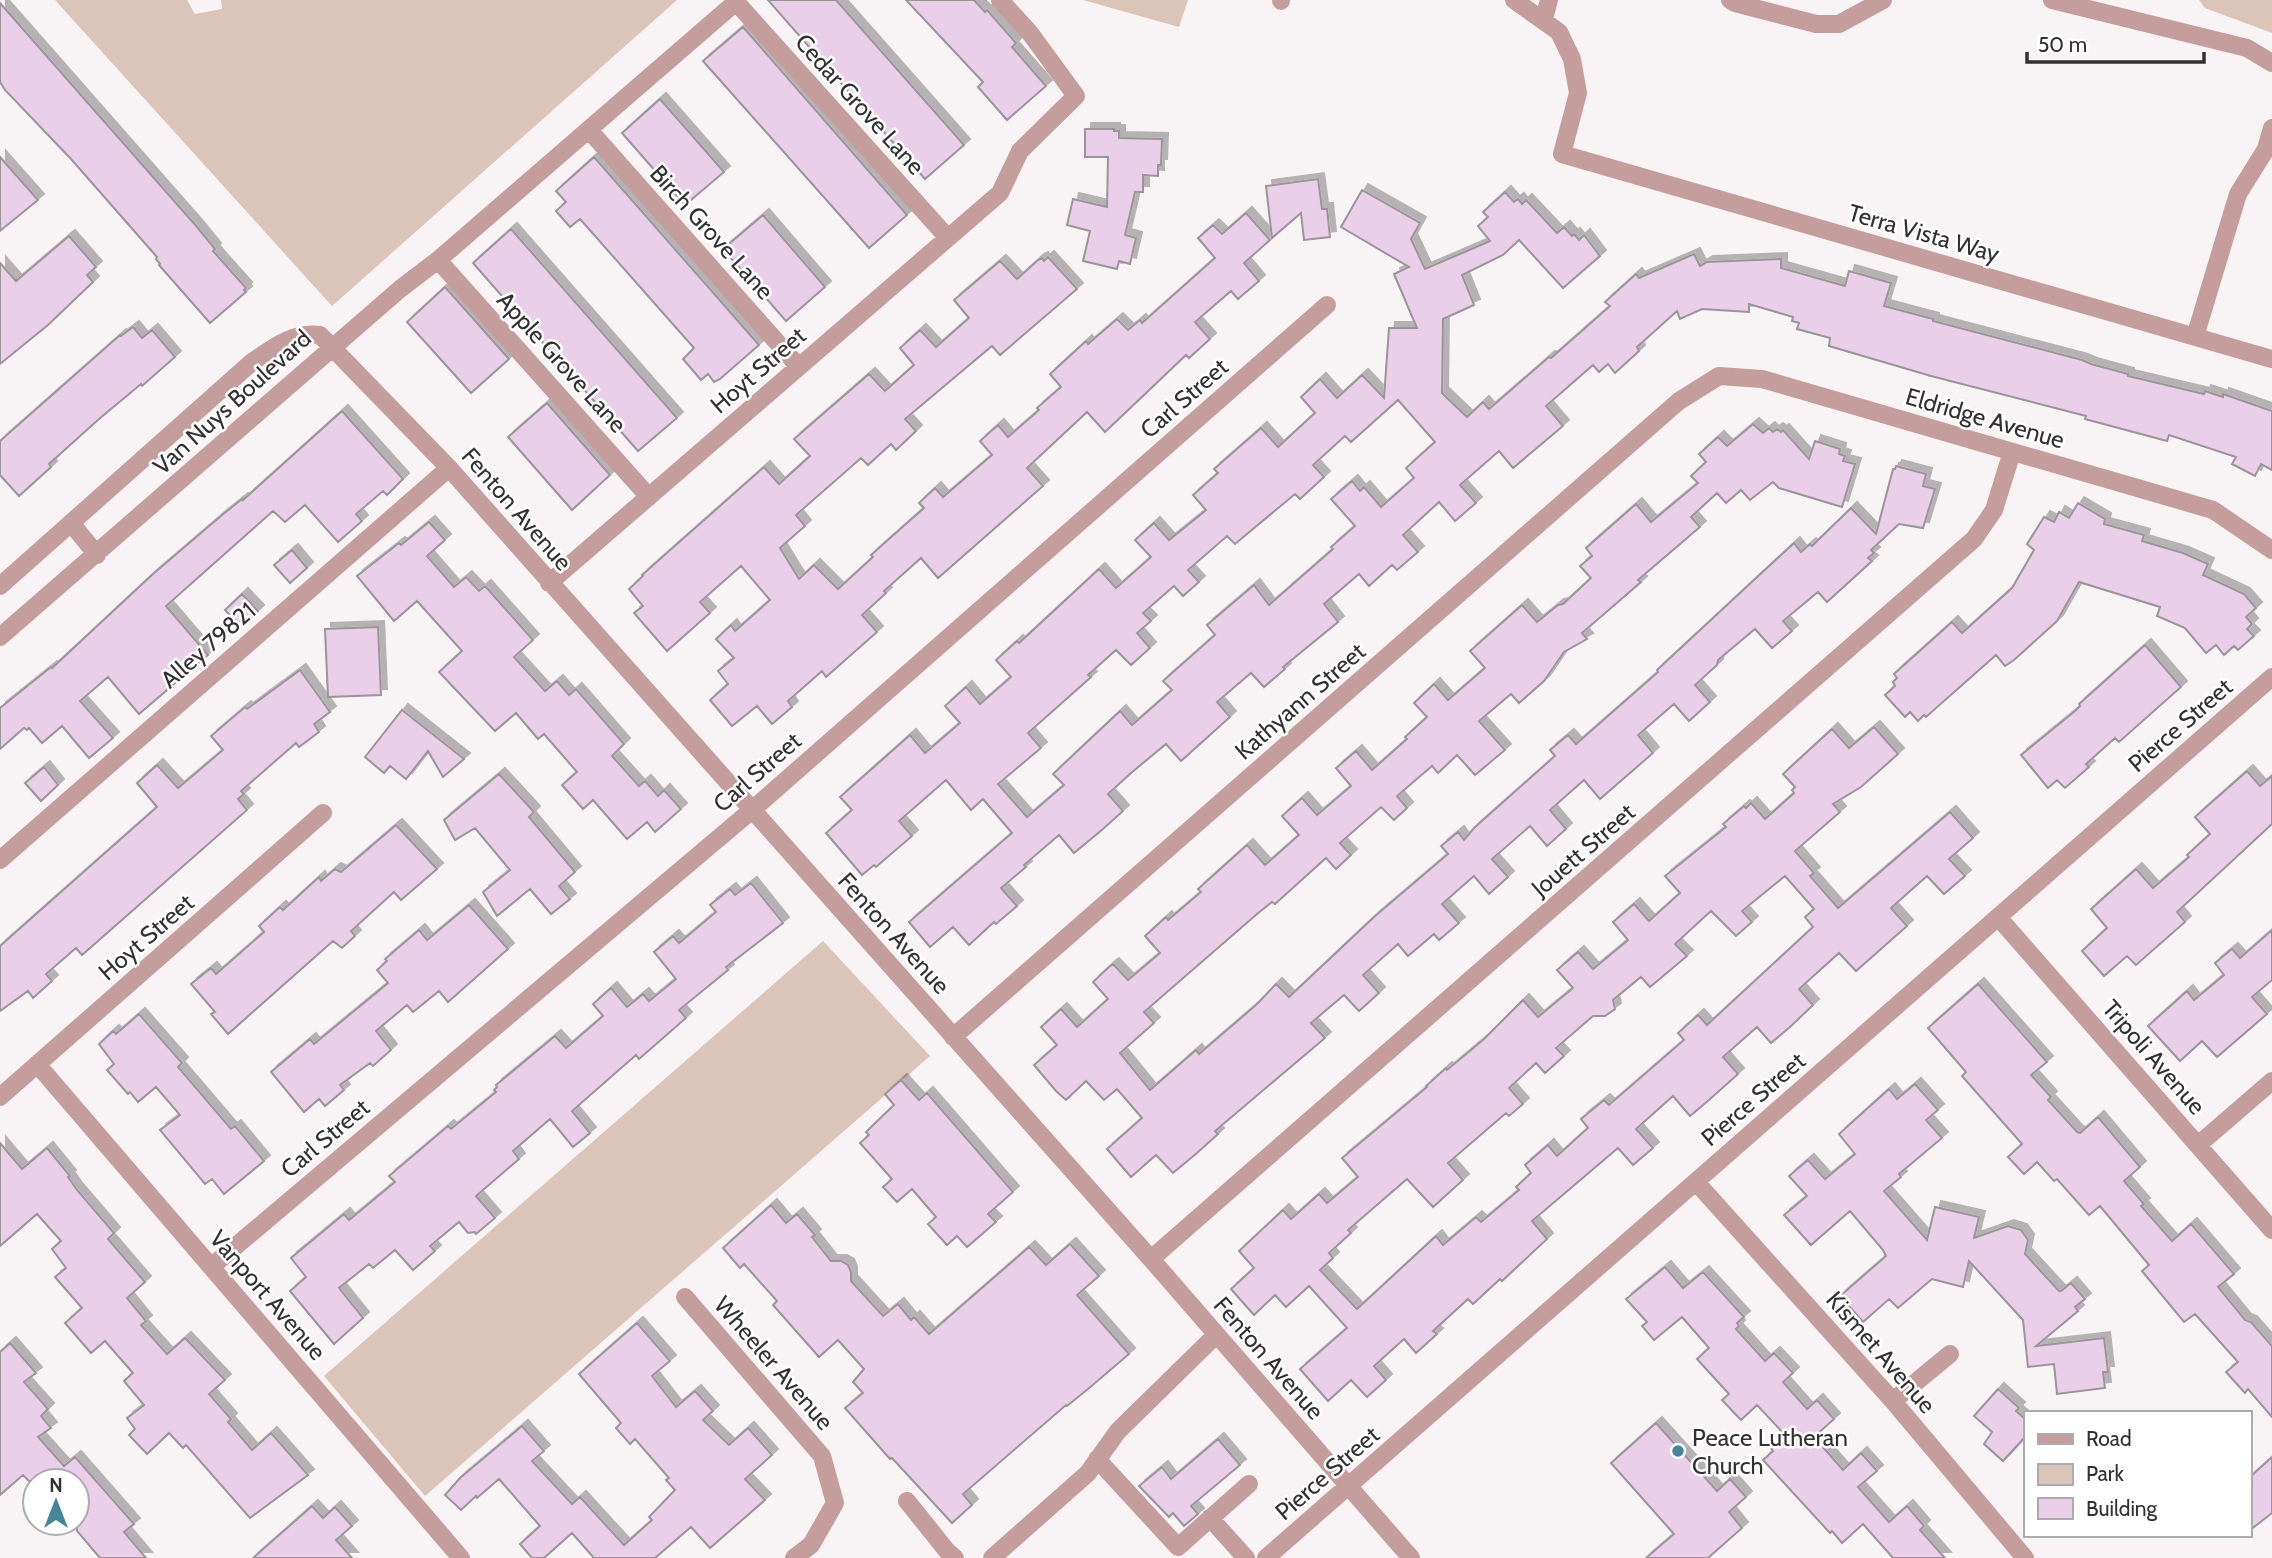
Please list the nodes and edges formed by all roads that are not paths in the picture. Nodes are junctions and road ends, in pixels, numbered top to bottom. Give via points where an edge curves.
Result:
1 (1000, 0) edge
2 (1514, 0) edge
3 (1549, 0) edge
4 (1730, 0) edge
5 (1883, 0) edge
6 (2052, 0) edge
7 (1544, 19) junction
8 (2272, 62) edge
9 (2272, 128) edge
10 (589, 130) junction
11 (948, 238) junction
12 (438, 260) junction
13 (1327, 305) dead end
14 (2195, 337) junction
15 (333, 347) junction
16 (2272, 359) edge
17 (800, 367) junction
18 (1679, 401) joint
19 (2012, 452) junction
20 (449, 468) junction
21 (649, 497) junction
22 (71, 523) junction
23 (2272, 550) edge
24 (97, 555) junction
25 (549, 583) junction
26 (0, 586) edge
27 (0, 637) edge
28 (2272, 677) edge
29 (752, 810) junction
30 (323, 813) dead end
31 (0, 860) edge
32 (1998, 917) junction
33 (953, 1037) junction
34 (37, 1064) junction
35 (2272, 1081) edge
36 (0, 1097) edge
37 (2198, 1145) junction
38 (1696, 1182) junction
39 (2272, 1230) edge
40 (1151, 1259) junction
41 (211, 1267) junction
42 (685, 1297) dead end
43 (1216, 1335) junction
44 (1950, 1353) dead end
45 (1893, 1401) junction
46 (1097, 1459) junction
47 (1249, 1484) dead end
48 (1348, 1487) junction
49 (907, 1501) dead end
50 (1210, 1518) junction
51 (461, 1558) edge
52 (794, 1558) edge
53 (955, 1558) edge
54 (992, 1558) edge
55 (1246, 1558) edge
56 (1266, 1558) edge
57 (1411, 1558) edge
58 (2025, 1558) edge

1 - 11 street, Hoyt Street via 1076,96 1020,150 1000,193
2 - 7 street
3 - 7 street
4 - 5 street via 1816,24 1839,24
6 - 8 street via 2247,48
7 - 14 street, Terra Vista Way via 1559,32 1572,59 1578,93 1562,154
9 - 14 street via 2266,149 2238,194
10 - 11 street, Cedar Grove Lane via 736,2
10 - 12 street
10 - 17 street, Birch Grove Lane
11 - 17 street, Hoyt Street
12 - 15 street
12 - 21 street, Apple Grove Lane
13 - 29 street, Carl Street
14 - 16 street, Terra Vista Way
15 - 20 street, Fenton Avenue
15 - 22 street, Van Nuys Boulevard via 320,335 309,334 279,344
15 - 24 street, Van Nuys Boulevard
17 - 21 street, Hoyt Street
18 - 19 street, Eldridge Avenue via 1719,376 1762,379
18 - 33 street, Kathyann Street
19 - 23 street, Eldridge Avenue via 2213,510
19 - 40 street, Jouett Street via 1994,510 1974,539
20 - 25 street, Fenton Avenue
20 - 31 street, Alley 79821
21 - 25 street, Hoyt Street
22 - 24 street
22 - 26 street, Van Nuys Boulevard
24 - 27 street, Van Nuys Boulevard
25 - 29 street, Fenton Avenue
28 - 32 street, Pierce Street
29 - 33 street, Fenton Avenue
29 - 41 street, Carl Street
30 - 34 street, Hoyt Street
32 - 37 street, Tripoli Avenue
32 - 38 street, Pierce Street
33 - 40 street, Fenton Avenue
34 - 36 street, Hoyt Street
34 - 41 street, Vanport Avenue
35 - 37 street
37 - 39 street, Tripoli Avenue
38 - 45 street, Kismet Avenue
38 - 48 street, Pierce Street
40 - 43 street, Fenton Avenue
41 - 51 street, Vanport Avenue
42 - 52 street, Wheeler Avenue via 821,1456 835,1503 810,1545
43 - 46 street via 1118,1431
43 - 48 street, Fenton Avenue
44 - 45 street
45 - 58 street, Kismet Avenue
46 - 50 street via 1178,1547
46 - 54 street via 1088,1473
47 - 50 street
48 - 56 street, Pierce Street
48 - 57 street, Fenton Avenue
49 - 53 street
50 - 55 street

